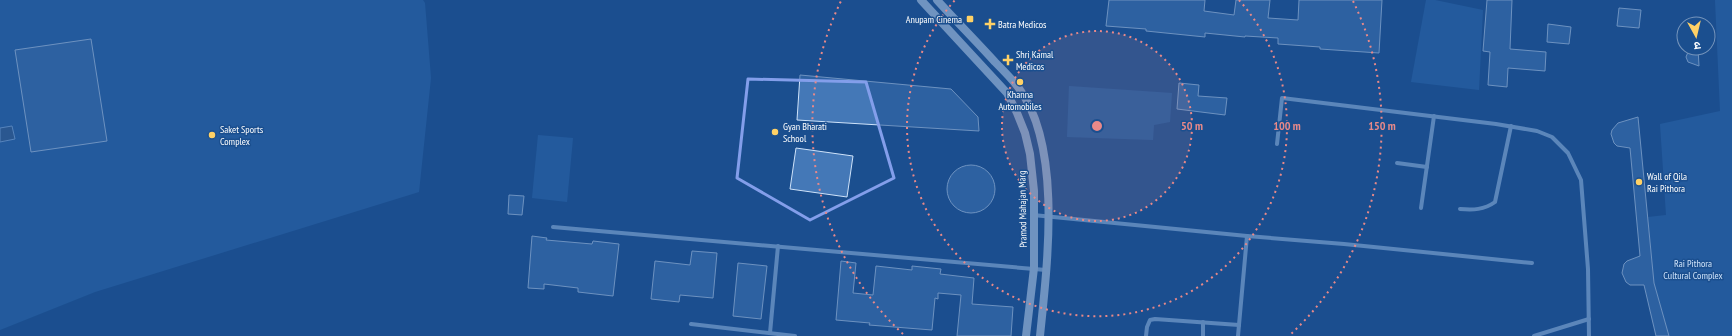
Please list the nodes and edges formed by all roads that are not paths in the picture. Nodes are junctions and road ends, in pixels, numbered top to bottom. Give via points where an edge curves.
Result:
1 (921, 0) edge
2 (937, 0) edge
3 (1434, 116) junction
4 (1511, 126) junction
5 (1277, 144) dead end
6 (1397, 163) dead end
7 (1427, 167) junction
8 (1048, 190) junction
9 (1034, 191) junction
10 (1421, 208) dead end
11 (1460, 209) dead end
12 (1033, 215) junction
13 (1047, 216) junction
14 (553, 228) dead end
15 (1247, 236) junction
16 (778, 246) junction
17 (1532, 263) dead end
18 (1034, 268) junction
19 (1046, 270) junction
20 (1589, 319) junction
21 (1203, 322) junction
22 (691, 324) dead end
23 (1239, 325) junction
24 (770, 333) junction
25 (795, 336) edge
26 (1026, 336) edge
27 (1040, 336) edge
28 (1146, 336) edge
29 (1203, 336) edge
30 (1238, 336) edge
31 (1534, 336) edge
32 (1589, 336) edge

1 - 9 street, Pramod Mahajan Marg via 1007,93 1025,133
2 - 8 street via 1021,93 1036,122
3 - 4 street
3 - 5 street via 1282,98
3 - 7 street
4 - 11 street via 1495,202 1476,210
4 - 20 street via 1552,137 1568,153 1581,180
6 - 7 street
7 - 10 street
8 - 9 street
8 - 13 street
9 - 12 street, Pramod Mahajan Marg
12 - 13 street
12 - 18 street, Pramod Mahajan Marg
13 - 15 street
13 - 19 street
14 - 16 street
15 - 17 street
15 - 23 street
16 - 18 street
16 - 24 street
18 - 19 street
18 - 26 street, Pramod Mahajan Marg
19 - 27 street
20 - 31 street
20 - 32 street
21 - 23 street
21 - 28 street via 1154,319 1150,320
21 - 29 street
22 - 24 street
23 - 30 street
24 - 25 street

